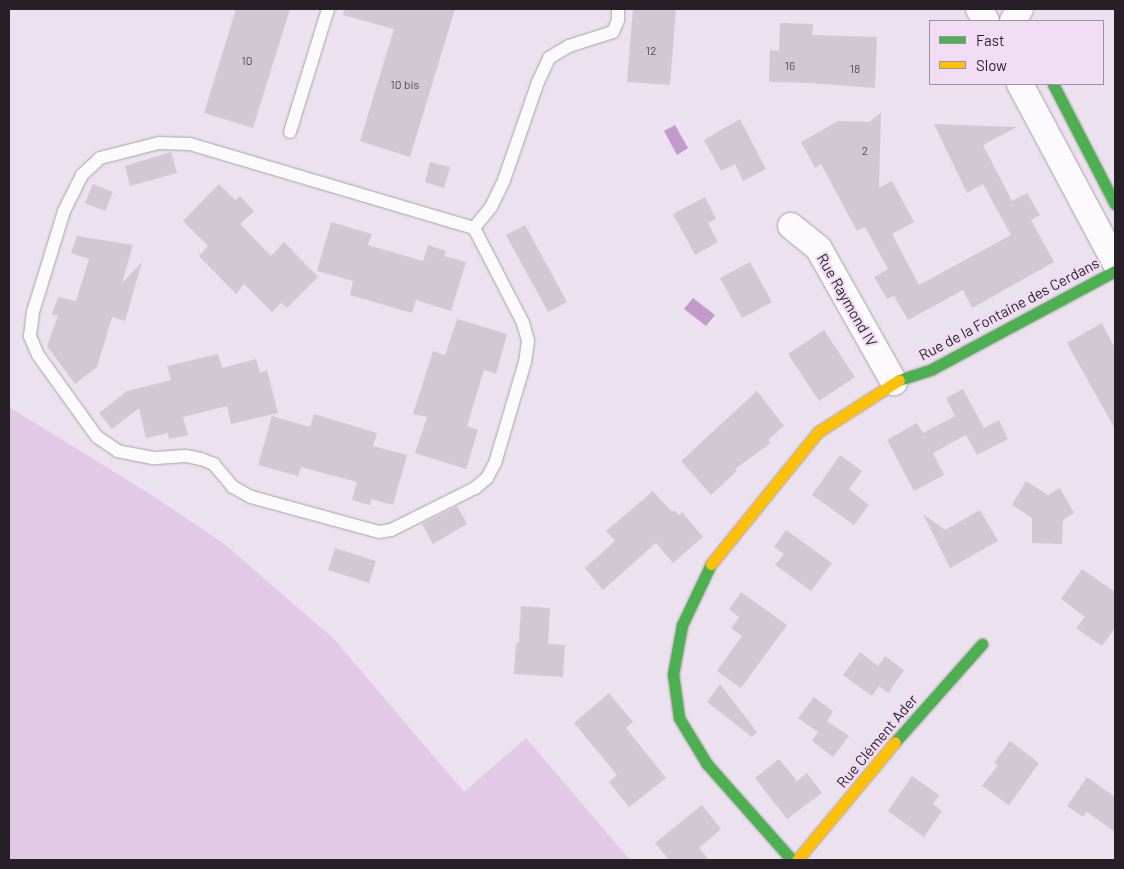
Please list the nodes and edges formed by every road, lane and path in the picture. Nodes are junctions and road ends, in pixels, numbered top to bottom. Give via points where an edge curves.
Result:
1 (328, 9) edge
2 (618, 9) edge
3 (1021, 85) edge
4 (1054, 85) edge
5 (290, 132) dead end
6 (1115, 204) edge
7 (791, 226) dead end
8 (474, 228) junction
9 (1115, 262) edge
10 (1115, 270) edge
11 (894, 382) junction
12 (982, 644) dead end
13 (792, 860) edge
14 (797, 860) edge

1 - 5 lane
2 - 8 lane via 613,32 569,46 550,58 492,207
3 - 9 street
4 - 6 street
7 - 11 street, Rue Raymond IV via 819,249
8 - 8 lane via 190,144 160,143 123,150 100,158 82,175 64,211 33,312 30,336 38,355 97,437 118,451 153,458 185,456 201,459 214,464 233,487 250,497 365,529 391,530 475,488 487,478 496,463 525,362 528,341 523,323
10 - 11 street, Rue de la Fontaine des Cerdans via 932,369
11 - 13 street, Rue de la Fontaine des Cerdans via 818,432 710,565 682,625 673,674 679,718 707,764
12 - 14 street, Rue Clément Ader via 914,719

